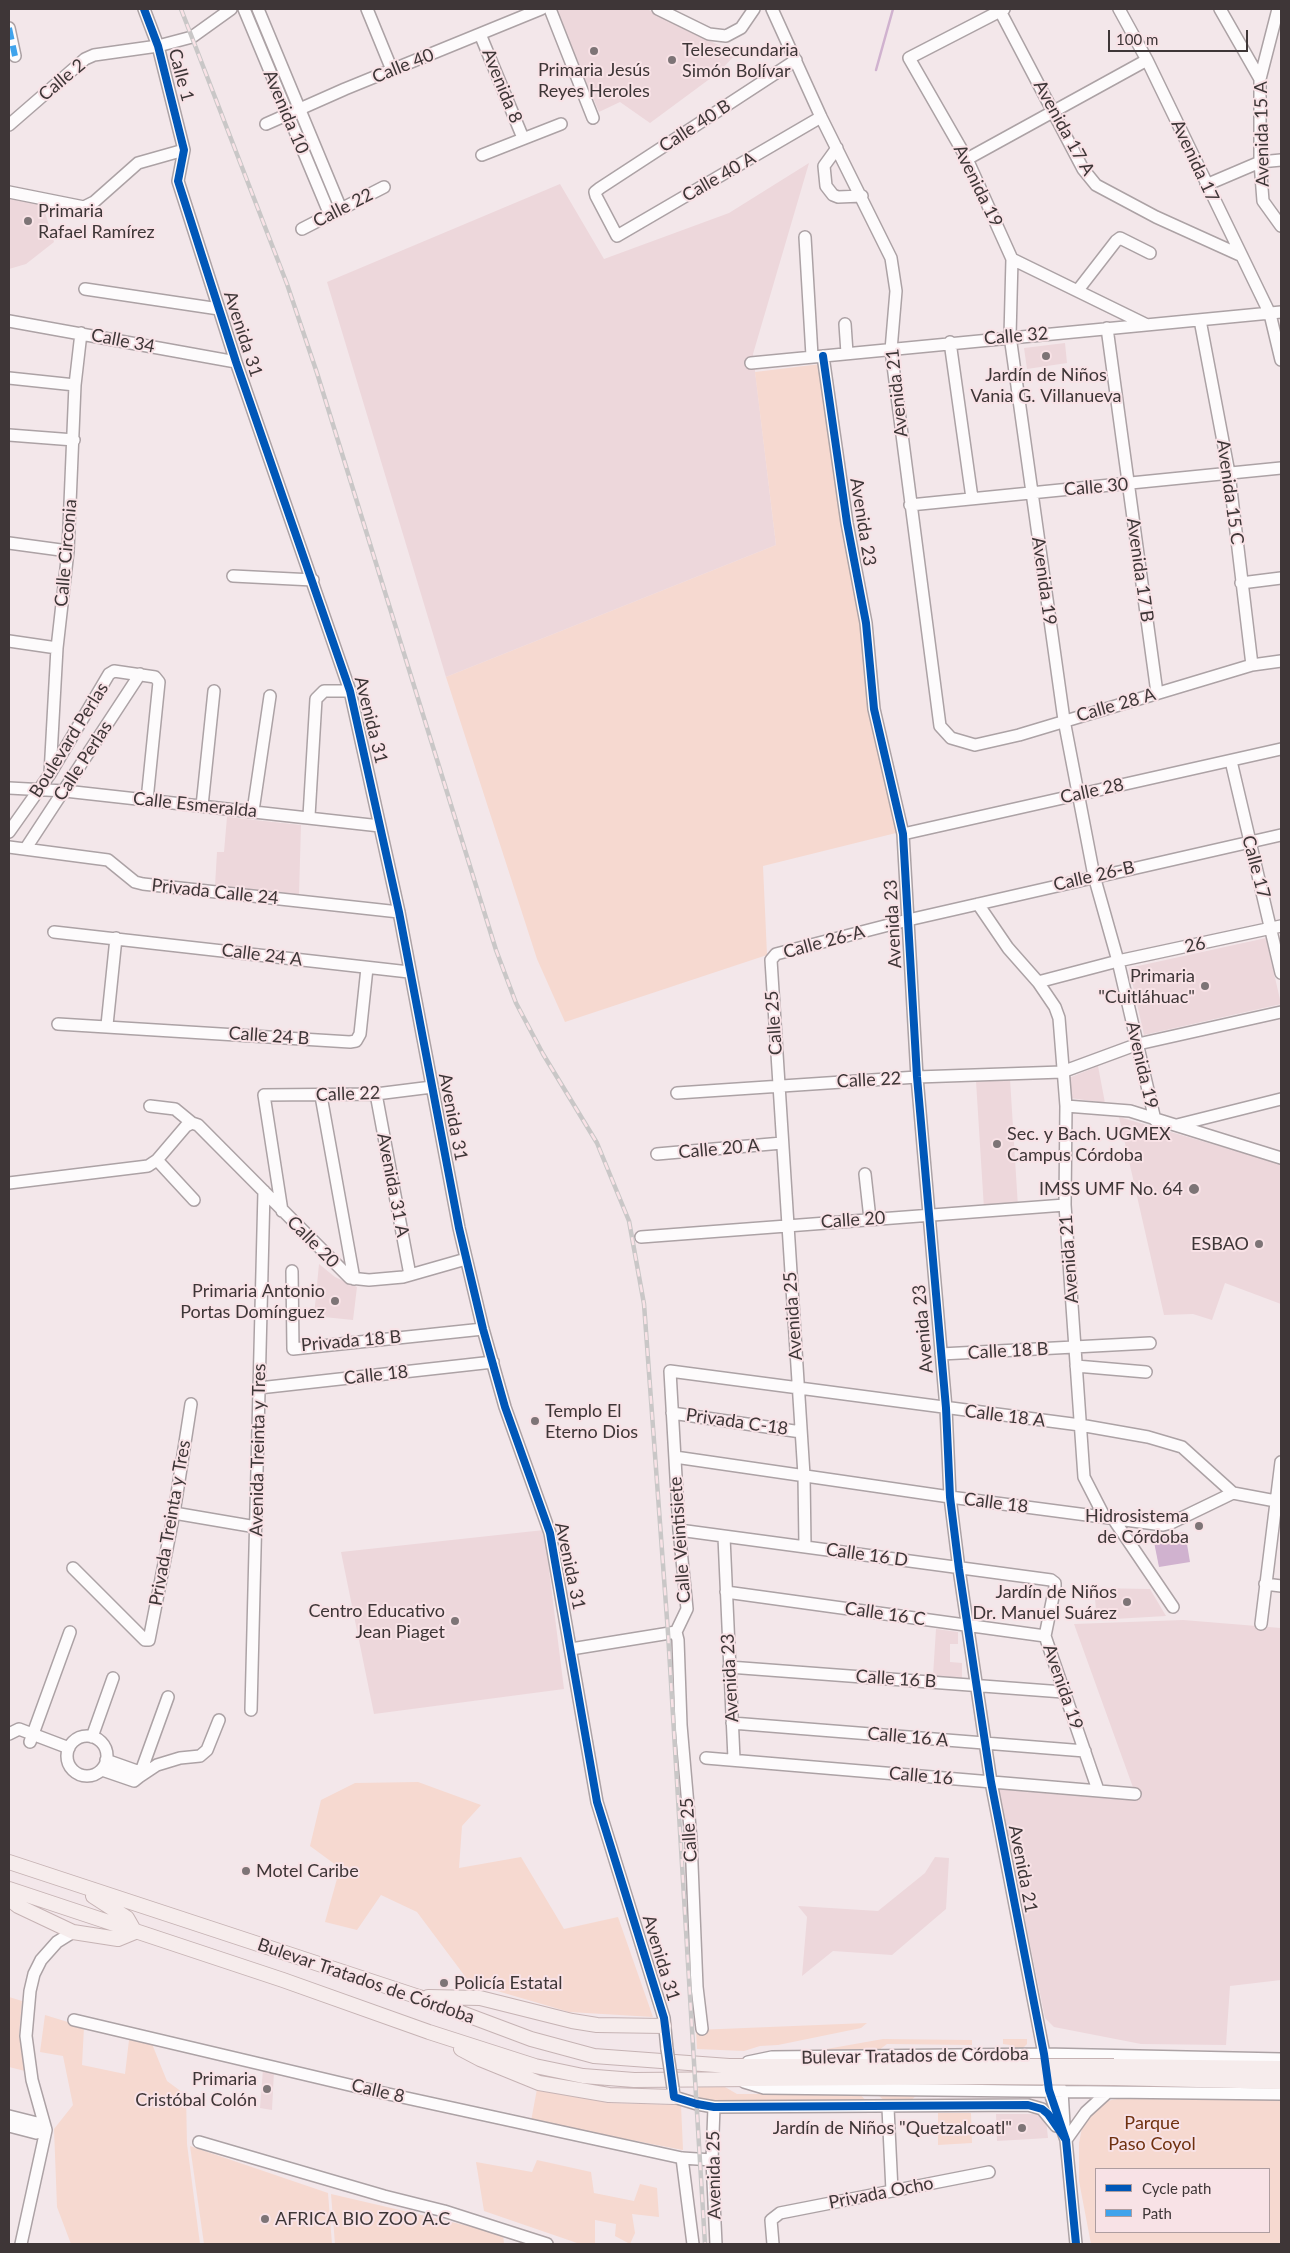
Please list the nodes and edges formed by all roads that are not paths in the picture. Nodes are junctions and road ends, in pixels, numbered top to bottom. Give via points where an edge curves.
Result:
1 (144, 9) edge
2 (231, 9) edge
3 (244, 9) edge
4 (258, 9) edge
5 (367, 9) edge
6 (541, 9) edge
7 (550, 9) edge
8 (658, 9) edge
9 (754, 9) edge
10 (772, 9) edge
11 (1119, 9) edge
12 (1220, 9) edge
13 (1278, 9) edge
14 (1001, 10) edge
15 (9, 28) edge
16 (480, 34) junction
17 (158, 46) junction
18 (15, 56) dead end
19 (796, 60) junction
20 (1147, 60) junction
21 (392, 70) junction
22 (1260, 78) junction
23 (300, 110) junction
24 (1053, 111) junction
25 (287, 115) junction
26 (821, 117) junction
27 (593, 118) dead end
28 (266, 124) dead end
29 (561, 124) dead end
30 (9, 126) edge
31 (523, 138) junction
32 (837, 148) junction
33 (184, 150) junction
34 (482, 155) dead end
35 (967, 159) junction
36 (1281, 160) edge
37 (1260, 162) junction
38 (1206, 185) junction
39 (384, 187) dead end
40 (9, 192) edge
41 (862, 196) junction
42 (341, 209) junction
43 (330, 215) junction
44 (1281, 226) edge
45 (302, 229) dead end
46 (618, 236) joint
47 (805, 237) dead end
48 (1150, 252) dead end
49 (1240, 255) junction
50 (1012, 258) junction
51 (85, 290) dead end
52 (1078, 290) junction
53 (219, 309) junction
54 (1276, 313) edge
55 (1200, 320) junction
56 (9, 321) edge
57 (845, 324) dead end
58 (1145, 324) junction
59 (1107, 328) junction
60 (81, 333) junction
61 (1010, 336) junction
62 (950, 342) junction
63 (891, 350) junction
64 (847, 353) junction
65 (817, 356) junction
66 (1281, 360) edge
67 (236, 362) junction
68 (751, 363) dead end
69 (9, 378) edge
70 (75, 385) junction
71 (9, 435) edge
72 (74, 440) junction
73 (1281, 468) edge
74 (1230, 473) junction
75 (1128, 484) junction
76 (1031, 492) junction
77 (972, 498) junction
78 (910, 504) junction
79 (9, 543) edge
80 (68, 551) junction
81 (233, 576) dead end
82 (1281, 578) edge
83 (314, 580) junction
84 (1241, 583) junction
85 (9, 641) edge
86 (58, 648) junction
87 (1281, 662) edge
88 (1252, 665) junction
89 (140, 674) junction
90 (214, 691) dead end
91 (350, 691) junction
92 (1157, 693) junction
93 (270, 696) dead end
94 (1064, 720) junction
95 (951, 738) joint
96 (1281, 749) edge
97 (1230, 761) junction
98 (50, 774) junction
99 (9, 788) edge
100 (40, 789) junction
101 (65, 791) junction
102 (1077, 794) junction
103 (147, 800) junction
104 (202, 806) junction
105 (253, 811) junction
106 (309, 816) junction
107 (380, 826) junction
108 (9, 832) edge
109 (903, 834) junction
110 (1281, 835) edge
111 (1249, 842) junction
112 (9, 847) edge
113 (26, 848) junction
114 (1094, 876) junction
115 (978, 904) junction
116 (399, 912) junction
117 (908, 920) junction
118 (1277, 927) edge
119 (54, 932) dead end
120 (116, 938) junction
121 (770, 960) joint
122 (1118, 961) junction
123 (367, 968) junction
124 (409, 972) junction
125 (1281, 973) edge
126 (1038, 982) junction
127 (1281, 1012) edge
128 (58, 1024) dead end
129 (108, 1025) junction
130 (1138, 1044) junction
131 (1062, 1072) junction
132 (917, 1077) junction
133 (779, 1086) junction
134 (432, 1087) junction
135 (677, 1093) dead end
136 (376, 1094) junction
137 (320, 1096) junction
138 (1281, 1099) edge
139 (150, 1106) dead end
140 (1066, 1106) junction
141 (1155, 1120) junction
142 (192, 1123) junction
143 (1177, 1126) junction
144 (782, 1143) junction
145 (657, 1154) dead end
146 (1281, 1158) edge
147 (157, 1160) junction
148 (865, 1174) dead end
149 (9, 1183) edge
150 (264, 1191) junction
151 (194, 1200) dead end
152 (1065, 1205) junction
153 (282, 1211) junction
154 (928, 1215) junction
155 (870, 1219) junction
156 (788, 1224) junction
157 (641, 1238) dead end
158 (466, 1259) junction
159 (292, 1271) dead end
160 (410, 1275) junction
161 (354, 1279) junction
162 (483, 1329) junction
163 (1150, 1343) dead end
164 (1075, 1348) junction
165 (941, 1354) junction
166 (493, 1362) junction
167 (1076, 1366) junction
168 (670, 1371) joint
169 (1146, 1372) dead end
170 (260, 1388) junction
171 (798, 1388) junction
172 (191, 1404) dead end
173 (946, 1408) junction
174 (672, 1412) junction
175 (1080, 1425) junction
176 (801, 1432) junction
177 (675, 1457) junction
178 (1281, 1462) edge
179 (804, 1475) junction
180 (1233, 1493) junction
181 (950, 1497) junction
182 (1279, 1501) edge
183 (174, 1513) junction
184 (1108, 1517) junction
185 (256, 1527) junction
186 (679, 1530) junction
187 (724, 1537) junction
188 (805, 1546) junction
189 (73, 1568) dead end
190 (959, 1569) junction
191 (1055, 1583) joint
192 (1265, 1584) junction
193 (1281, 1586) edge
194 (726, 1592) junction
195 (1173, 1607) dead end
196 (1261, 1624) dead end
197 (968, 1626) junction
198 (70, 1632) dead end
199 (676, 1632) junction
200 (1045, 1636) junction
201 (571, 1649) junction
202 (729, 1667) junction
203 (113, 1678) dead end
204 (976, 1685) junction
205 (1063, 1692) junction
206 (168, 1697) dead end
207 (251, 1710) dead end
208 (220, 1720) dead end
209 (732, 1723) junction
210 (11, 1733) edge
211 (92, 1737) junction
212 (32, 1738) junction
213 (985, 1743) junction
214 (1085, 1751) junction
215 (68, 1752) junction
216 (706, 1758) dead end
217 (734, 1759) junction
218 (104, 1765) junction
219 (139, 1777) junction
220 (991, 1782) junction
221 (1098, 1790) junction
222 (1135, 1794) dead end
223 (9, 1862) edge
224 (76, 1885) junction
225 (9, 1888) edge
226 (9, 1899) edge
227 (73, 1932) junction
228 (135, 1932) junction
229 (419, 1997) junction
230 (74, 2020) dead end
231 (664, 2026) junction
232 (702, 2029) dead end
233 (429, 2032) junction
234 (1044, 2054) junction
235 (1281, 2059) edge
236 (1281, 2068) edge
237 (730, 2072) junction
238 (1114, 2072) junction
239 (1281, 2082) edge
240 (866, 2089) junction
241 (929, 2090) junction
242 (1049, 2090) junction
243 (1062, 2090) junction
244 (674, 2092) junction
245 (1108, 2092) junction
246 (1281, 2094) edge
247 (714, 2107) junction
248 (918, 2107) junction
249 (888, 2108) junction
250 (9, 2116) edge
251 (9, 2126) edge
252 (46, 2130) junction
253 (1066, 2140) junction
254 (199, 2142) dead end
255 (682, 2158) junction
256 (712, 2160) junction
257 (988, 2172) dead end
258 (892, 2192) junction
259 (9, 2242) edge
260 (21, 2244) edge
261 (543, 2244) edge
262 (694, 2244) edge
263 (716, 2244) edge
264 (773, 2244) edge
265 (1076, 2244) edge

1 - 17 street, Calle 1
2 - 17 street, Calle 2 via 200,33
3 - 25 street, Avenida 10
4 - 23 street, Avenida 10
5 - 21 street
6 - 16 street, Calle 40
7 - 27 street
8 - 9 street via 709,34 726,36 740,28
10 - 19 street, Avenida 21
11 - 20 street, Avenida 17
12 - 22 street
13 - 22 street, Avenida 15 A
14 - 24 street, Avenida 17 A
14 - 35 street, Avenida 19 via 908,58
15 - 18 street
16 - 21 street, Calle 40
16 - 31 street, Avenida 8
17 - 30 street, Calle 2 via 85,59
17 - 33 street, Calle 1
19 - 26 street, Avenida 21
19 - 46 street, Calle 40 B via 595,192
20 - 24 street
20 - 38 street, Avenida 17
21 - 23 street, Calle 40
22 - 37 street, Avenida 15 A
23 - 25 street, Calle 40
23 - 42 street, Avenida 10
24 - 35 street
24 - 49 street, Avenida 17 A via 1083,169 1096,185 1156,217
25 - 28 street, Calle 40
25 - 43 street, Avenida 10
26 - 32 street, Avenida 21
26 - 46 street, Calle 40 A
29 - 31 street
31 - 34 street
32 - 41 street, Avenida 21
32 - 41 street via 824,166 826,186 838,197
33 - 40 street via 138,162 94,202 84,207
33 - 53 street, Avenida 31 via 178,181
35 - 50 street, Avenida 19
36 - 37 street
37 - 38 street
37 - 44 street, Avenida 15 A via 1263,202
38 - 49 street, Avenida 17
39 - 42 street, Calle 22
41 - 63 street, Avenida 21 via 891,258 896,291
42 - 43 street, Calle 22
43 - 45 street, Calle 22
47 - 65 street, Avenida 23
48 - 52 street via 1120,238
49 - 54 street, Avenida 17
50 - 52 street
50 - 61 street, Avenida 19
51 - 53 street
52 - 58 street
53 - 67 street, Avenida 31
54 - 55 street, Calle 32
54 - 66 street, Avenida 17
55 - 58 street, Calle 32
55 - 74 street, Avenida 15 C
56 - 60 street, Calle 34
57 - 64 street
58 - 59 street, Calle 32
59 - 61 street, Calle 32
59 - 75 street, Avenida 17 B
60 - 67 street, Calle 34
60 - 70 street, Calle Circonia
61 - 62 street, Calle 32
61 - 76 street, Avenida 19
62 - 63 street, Calle 32
62 - 77 street
63 - 64 street, Calle 32
63 - 78 street, Avenida 21
64 - 65 street, Calle 32
65 - 68 street, Calle 32
65 - 109 street, Avenida 23 via 866,623 874,709
67 - 83 street, Avenida 31
69 - 70 street
70 - 72 street, Calle Circonia
71 - 72 street
72 - 80 street, Calle Circonia
73 - 74 street, Calle 30
74 - 75 street, Calle 30
74 - 84 street, Avenida 15 C
75 - 76 street, Calle 30
75 - 92 street, Avenida 17 B
76 - 77 street, Calle 30
76 - 94 street, Avenida 19
77 - 78 street, Calle 30
78 - 95 street, Avenida 21 via 940,726
79 - 80 street
80 - 86 street, Calle Circonia
81 - 83 street
82 - 84 street
83 - 91 street, Avenida 31
84 - 88 street, Avenida 15 C
85 - 86 street
86 - 98 street, Calle Circonia
87 - 88 street, Calle 28 A
88 - 92 street, Calle 28 A
89 - 98 street, Boulevard Perlas via 111,672
89 - 101 street, Calle Perlas
89 - 103 street via 158,679
90 - 104 street
91 - 106 street via 324,691 316,699
91 - 107 street, Avenida 31
92 - 94 street, Calle 28 A
93 - 105 street
94 - 95 street, Calle 28 A via 976,745
94 - 102 street, Avenida 19
96 - 97 street, Calle 28
97 - 102 street, Calle 28
97 - 111 street, Calle 17
98 - 100 street, Boulevard Perlas
99 - 100 street, Calle Esmeralda
100 - 101 street, Calle Esmeralda
100 - 108 street, Boulevard Perlas
101 - 103 street, Calle Esmeralda
101 - 113 street, Calle Perlas
102 - 109 street, Calle 28
102 - 114 street, Avenida 19
103 - 104 street, Calle Esmeralda
104 - 105 street, Calle Esmeralda
105 - 106 street, Calle Esmeralda
106 - 107 street, Calle Esmeralda
107 - 116 street, Avenida 31
109 - 117 street, Avenida 23
110 - 111 street, Calle 26-B
111 - 114 street, Calle 26-B
111 - 118 street, Calle 17
112 - 113 street, Privada Calle 24
113 - 116 street, Privada Calle 24 via 108,860 135,882 143,884
114 - 115 street, Calle 26-B
114 - 122 street, Avenida 19
115 - 117 street, Calle 26-B
115 - 126 street, Avenida 21 via 1008,948
116 - 124 street, Avenida 31
117 - 121 street, Calle 26-A via 776,954
117 - 132 street, Avenida 23
118 - 122 street, 26
118 - 125 street, Calle 17
119 - 120 street, Calle 24 A
120 - 123 street, Calle 24 A
120 - 129 street
121 - 133 street, Calle 25
122 - 126 street, 26
122 - 130 street, Avenida 19
123 - 124 street, Calle 24 A
123 - 129 street, Calle 24 B via 360,1034 356,1041
124 - 134 street, Avenida 31
126 - 131 street, Avenida 21 via 1055,1007 1058,1018
127 - 130 street, Calle 22
128 - 129 street
130 - 131 street, Calle 22
130 - 141 street, Avenida 19
131 - 132 street, Calle 22
131 - 140 street, Avenida 21
132 - 133 street, Calle 22
132 - 154 street, Avenida 23
133 - 135 street, Calle 22
133 - 144 street, Avenida 25
134 - 136 street, Calle 22
134 - 158 street, Avenida 31
136 - 137 street, Calle 22
136 - 160 street, Avenida 31 A
137 - 153 street, Calle 22 via 264,1095
137 - 161 street
138 - 143 street
139 - 142 street, Calle 20 via 175,1109
140 - 141 street via 1119,1109
140 - 152 street, Avenida 21
141 - 143 street
142 - 147 street
142 - 150 street, Calle 20 via 198,1125
143 - 146 street
144 - 145 street, Calle 20 A
144 - 156 street, Avenida 25
147 - 149 street via 148,1166
147 - 151 street
148 - 155 street
150 - 153 street, Calle 20
150 - 170 street, Avenida Treinta y Tres
152 - 154 street, Calle 20
152 - 164 street, Avenida 21
153 - 161 street, Calle 20 via 345,1275
154 - 155 street, Calle 20
154 - 165 street, Avenida 23
155 - 156 street, Calle 20
156 - 157 street, Calle 20
156 - 171 street, Avenida 25
158 - 160 street, Calle 20
158 - 162 street, Avenida 31
159 - 162 street, Privada 18 B via 293,1349
160 - 161 street, Calle 20
162 - 166 street, Avenida 31
163 - 164 street, Calle 18 B
164 - 165 street, Calle 18 B
164 - 167 street, Avenida 21
165 - 173 street, Avenida 23
166 - 170 street, Calle 18
166 - 201 street, Avenida 31 via 505,1407 550,1533
167 - 169 street
167 - 175 street, Avenida 21
168 - 171 street, Calle 18 A
168 - 174 street, Calle Veintisiete
170 - 185 street, Avenida Treinta y Tres
171 - 173 street, Calle 18 A
171 - 176 street, Avenida 25
172 - 183 street, Privada Treinta y Tres
173 - 175 street, Calle 18 A
173 - 181 street, Avenida 23
174 - 176 street, Privada C-18
174 - 177 street, Calle Veintisiete
175 - 180 street, Calle 18 A via 1148,1437 1182,1447
175 - 184 street, Avenida 21 via 1084,1476
176 - 179 street, Avenida 25
177 - 179 street, Calle 18
177 - 186 street, Calle Veintisiete
178 - 182 street
179 - 181 street, Calle 18
179 - 188 street, Avenida 25
180 - 182 street
180 - 184 street, Calle 18 via 1164,1525
181 - 184 street, Calle 18
181 - 190 street, Avenida 21
182 - 192 street
183 - 185 street
183 - 189 street, Privada Treinta y Tres via 147,1641
184 - 195 street, Avenida 21
185 - 207 street, Avenida Treinta y Tres
186 - 187 street, Calle 16 D
186 - 199 street, Calle Veintisiete via 687,1609
187 - 188 street, Calle 16 D
187 - 194 street, Avenida 23
188 - 190 street, Calle 16 D
190 - 191 street, Calle 16 D
190 - 197 street, Avenida 21
191 - 200 street, Avenida 19
192 - 193 street
192 - 196 street
194 - 197 street, Calle 16 C
194 - 202 street, Avenida 23
197 - 200 street, Calle 16 C
197 - 204 street, Avenida 21
198 - 212 street
199 - 201 street
199 - 232 street, Calle 25
200 - 205 street, Avenida 19
201 - 231 street, Avenida 31 via 597,1802
202 - 204 street, Calle 16 B
202 - 209 street, Avenida 23
203 - 211 street
204 - 205 street, Calle 16 B
204 - 213 street, Avenida 21
205 - 214 street, Avenida 19
206 - 219 street
208 - 219 street via 207,1750 200,1756 157,1764
209 - 213 street, Calle 16 A
209 - 217 street, Avenida 23
210 - 212 street via 19,1729
211 - 215 street via 80,1738
211 - 218 street via 103,1745
212 - 215 street
213 - 214 street, Calle 16 A
213 - 220 street, Avenida 21
214 - 221 street, Avenida 19
215 - 218 street via 68,1764 77,1774 90,1776
216 - 217 street, Calle 16
217 - 220 street, Calle 16
218 - 219 street via 137,1771
220 - 221 street, Calle 16
220 - 234 street, Avenida 21
221 - 222 street, Calle 16
223 - 224 main road, Bulevar Tratados de Córdoba
224 - 228 main road via 128,1918
224 - 229 main road, Bulevar Tratados de Córdoba
225 - 228 main road, Bulevar Tratados de Córdoba
226 - 227 main road
227 - 228 main road via 118,1939
227 - 252 street via 57,1942 41,1960 30,1991 26,2036 32,2080
228 - 233 main road, Bulevar Tratados de Córdoba
229 - 231 main road via 480,1998 597,2025
229 - 237 main road, Bulevar Tratados de Córdoba via 531,2039 594,2056
230 - 255 street, Calle 8 via 379,2092
231 - 244 street, Avenida 31, bridge
233 - 237 main road, Bulevar Tratados de Córdoba via 535,2066 583,2076 634,2080
233 - 244 main road via 480,2060 539,2083 609,2095
234 - 235 street, Bulevar Tratados de Córdoba
234 - 237 street, Bulevar Tratados de Córdoba via 772,2057
234 - 242 street, Avenida 21
234 - 243 street
236 - 238 main road, Bulevar Tratados de Córdoba
237 - 238 main road, Bulevar Tratados de Córdoba, bridge
237 - 240 street, Bulevar Tratados de Córdoba via 764,2088
238 - 239 main road, Bulevar Tratados de Córdoba
240 - 241 street, Bulevar Tratados de Córdoba
240 - 249 street
241 - 242 street, Bulevar Tratados de Córdoba
241 - 248 street
242 - 243 street, Bulevar Tratados de Córdoba
242 - 253 street, Avenida 21
243 - 245 street, Bulevar Tratados de Córdoba
243 - 253 street
244 - 247 street via 697,2104
245 - 246 street, Bulevar Tratados de Córdoba
245 - 253 street via 1086,2112
247 - 249 street
247 - 256 street, Avenida 25
248 - 249 street
248 - 253 street via 1028,2106 1042,2109
249 - 258 street
250 - 252 street via 37,2123
251 - 252 street via 36,2133
252 - 260 street
253 - 265 street, Avenida 21
254 - 261 street via 444,2211
255 - 256 street, Calle 8
255 - 262 street
256 - 263 street, Avenida 25
257 - 258 street, Privada Ocho
258 - 264 street, Privada Ocho via 774,2216 771,2220
259 - 260 street

